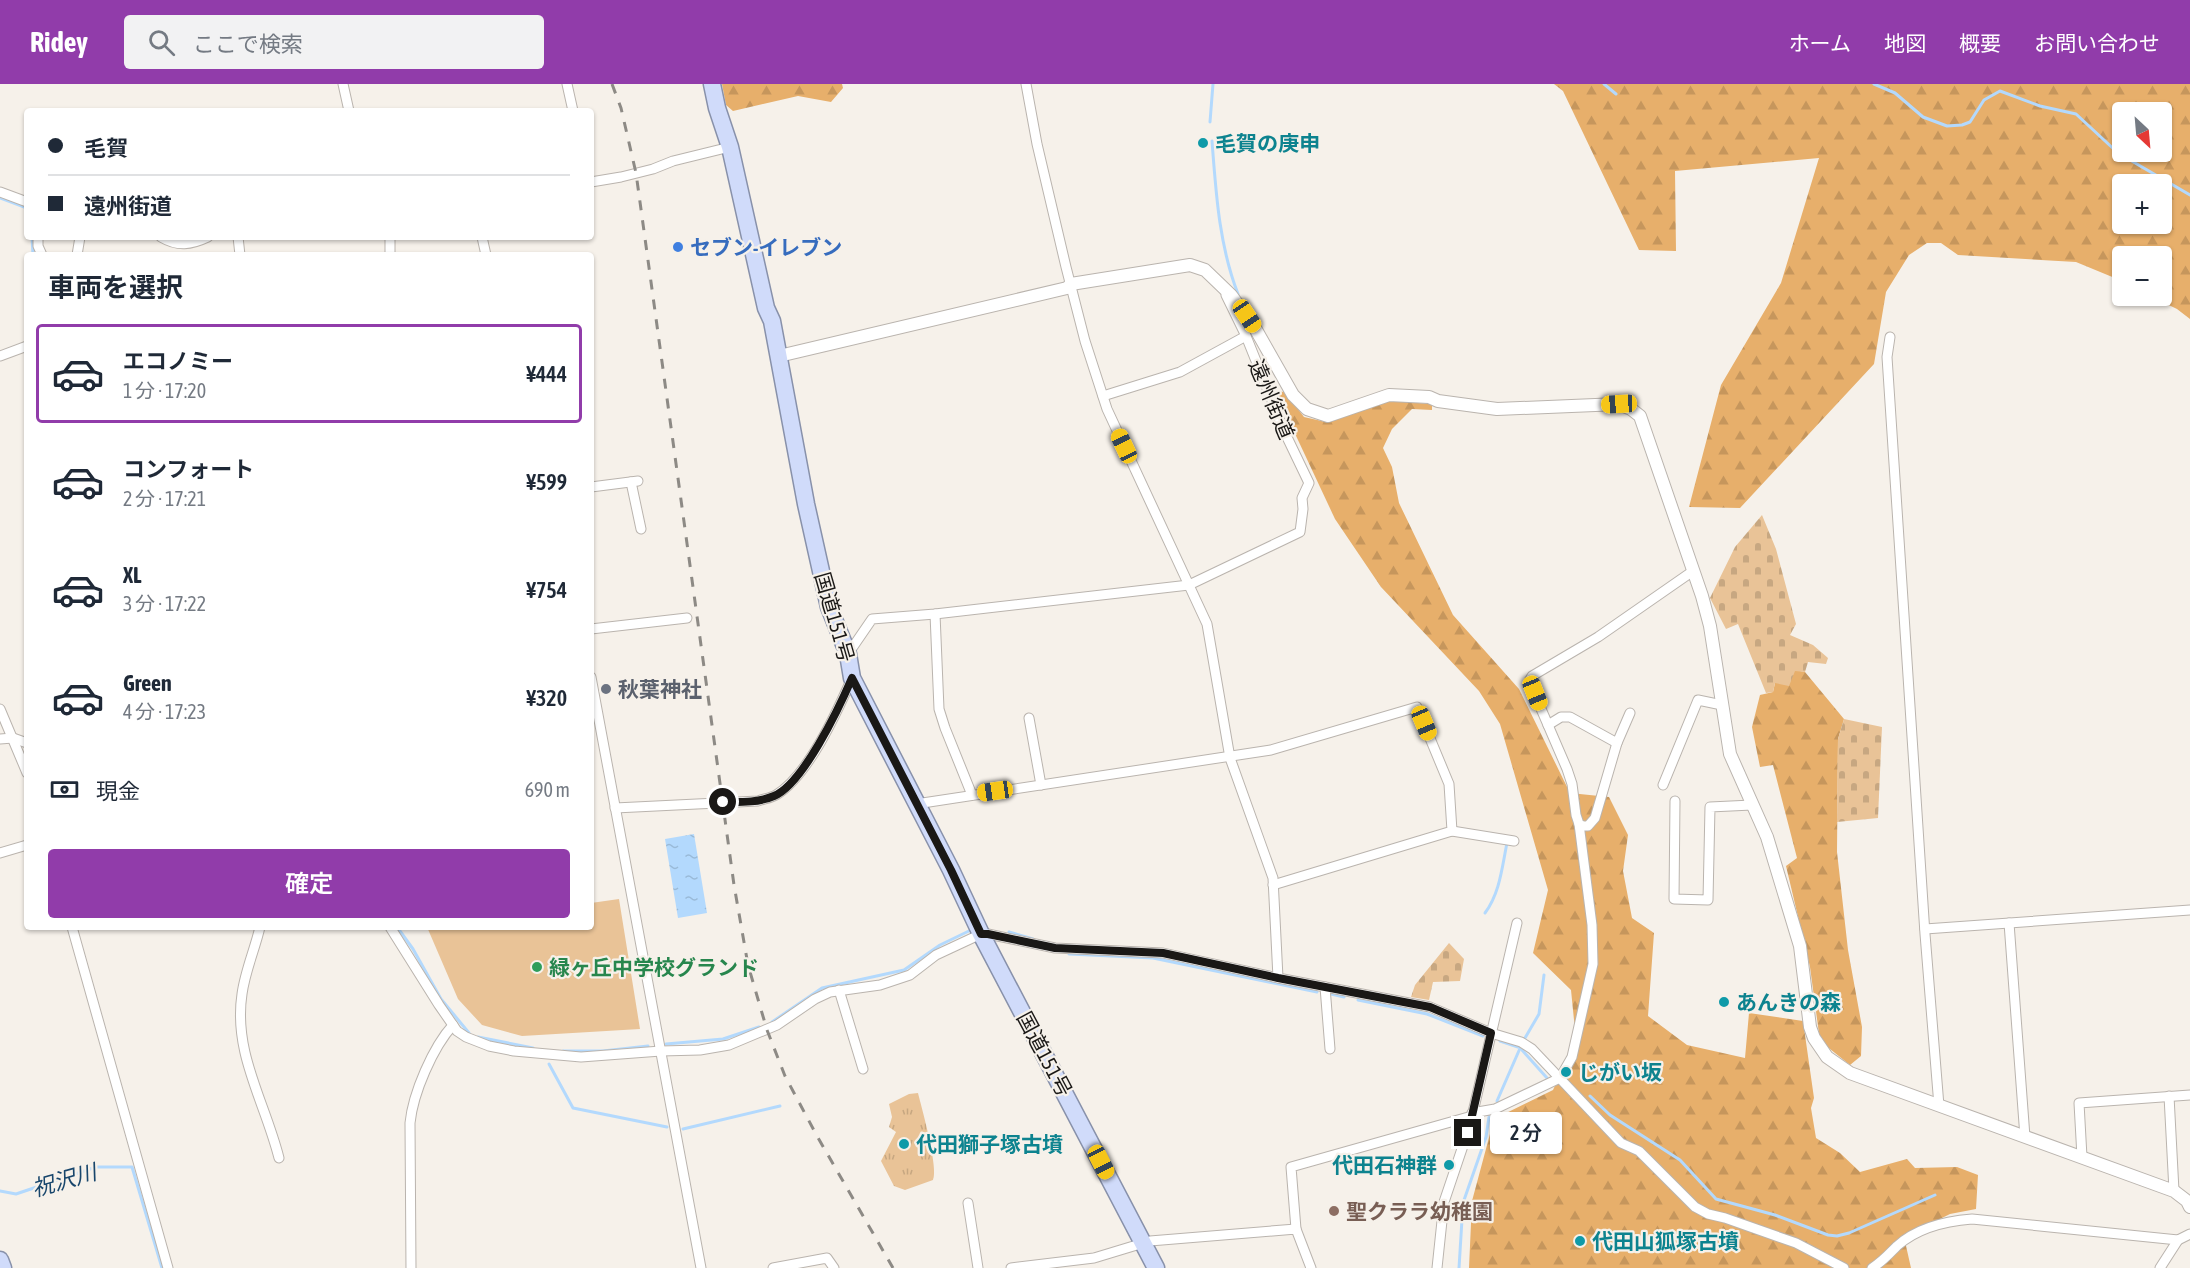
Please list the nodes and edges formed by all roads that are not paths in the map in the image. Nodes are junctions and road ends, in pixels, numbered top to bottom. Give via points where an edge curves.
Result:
1 (343, 84) edge
2 (567, 84) edge
3 (712, 84) edge
4 (1026, 84) edge
5 (348, 108) edge
6 (572, 108) edge
7 (730, 147) junction
8 (594, 180) edge
9 (0, 192) edge
10 (24, 201) edge
11 (167, 240) edge
12 (200, 240) edge
13 (1220, 283) junction
14 (1071, 284) junction
15 (1246, 336) junction
16 (1890, 338) dead end
17 (24, 347) edge
18 (0, 356) edge
19 (779, 356) junction
20 (1103, 396) junction
21 (594, 488) edge
22 (640, 529) dead end
23 (1693, 571) junction
24 (1189, 585) junction
25 (935, 614) junction
26 (687, 618) dead end
27 (594, 629) edge
28 (848, 654) junction
29 (852, 678) junction
30 (1722, 705) junction
31 (594, 706) edge
32 (0, 709) edge
33 (1630, 713) dead end
34 (1029, 718) dead end
35 (1548, 725) junction
36 (0, 738) edge
37 (13, 738) junction
38 (24, 742) edge
39 (1617, 743) junction
40 (1230, 758) junction
41 (24, 766) edge
42 (1041, 785) junction
43 (1663, 785) dead end
44 (972, 795) junction
45 (1675, 801) dead end
46 (916, 804) junction
47 (1752, 805) junction
48 (615, 808) junction
49 (1578, 824) junction
50 (1452, 831) junction
51 (1514, 841) dead end
52 (24, 846) edge
53 (0, 853) edge
54 (1273, 885) junction
55 (2190, 910) edge
56 (1516, 923) dead end
57 (2009, 923) junction
58 (1925, 929) junction
59 (73, 930) edge
60 (259, 930) edge
61 (392, 930) edge
62 (981, 934) junction
63 (1278, 978) junction
64 (1325, 987) junction
65 (839, 990) junction
66 (453, 1025) junction
67 (1491, 1033) junction
68 (1330, 1049) dead end
69 (660, 1051) junction
70 (863, 1069) dead end
71 (1560, 1078) junction
72 (2190, 1095) edge
73 (2169, 1096) junction
74 (1939, 1106) junction
75 (1472, 1115) junction
76 (2025, 1137) junction
77 (2082, 1157) junction
78 (279, 1158) dead end
79 (2174, 1191) junction
80 (968, 1203) dead end
81 (2189, 1203) edge
82 (1296, 1229) junction
83 (2190, 1234) edge
84 (2178, 1240) junction
85 (1143, 1243) junction
86 (0, 1260) edge
87 (1436, 1266) edge
88 (3, 1268) edge
89 (168, 1268) edge
90 (411, 1268) edge
91 (701, 1268) edge
92 (773, 1268) edge
93 (834, 1268) edge
94 (978, 1268) edge
95 (1011, 1268) edge
96 (1156, 1268) edge
97 (1311, 1268) edge
98 (1844, 1268) edge
99 (1872, 1268) edge
100 (2160, 1268) edge

1 - 5 street
2 - 6 street
3 - 7 highway, 国道151号
4 - 14 street
7 - 8 street
7 - 19 highway, 国道151号
9 - 10 street
11 - 12 street via 175,244
13 - 14 street via 1205,270 1190,265
13 - 15 street, 遠州街道
13 - 23 street via 1255,328 1293,396 1307,409 1328,416 1389,395 1429,397 1497,409 1619,404 1631,409 1640,416
14 - 19 street
14 - 20 street
15 - 20 street via 1180,372
15 - 24 street, 遠州街道 via 1309,483 1302,498 1300,532
16 - 58 street via 1887,357
17 - 18 street
19 - 28 highway, 国道151号 via 829,607
20 - 24 street
21 - 22 street via 635,482
23 - 30 street via 1710,626
23 - 35 street via 1598,637 1532,676 1529,681
24 - 25 street
24 - 40 street via 1207,624
25 - 28 street via 872,619
25 - 44 street via 939,709
26 - 27 street
28 - 29 highway, 国道151号
29 - 46 highway, 国道151号
29 - 48 street via 811,756 775,796 758,801
30 - 43 street via 1698,700
30 - 47 street via 1733,761
31 - 48 street
32 - 37 street
33 - 39 street
34 - 42 street
35 - 39 street via 1561,717 1570,717
35 - 49 street via 1572,784
36 - 37 street
37 - 38 street
37 - 41 street
39 - 49 street via 1595,818 1588,826
40 - 42 street
40 - 50 street via 1271,750 1417,707 1449,784
40 - 54 street
42 - 44 street
44 - 46 street
45 - 47 street via 1674,899 1708,900 1710,807
46 - 62 highway, 国道151号
47 - 74 street via 1767,837 1800,946 1810,1027 1821,1050 1850,1073
48 - 69 street
49 - 71 street via 1592,925 1593,964 1572,1057
50 - 51 street
50 - 54 street
52 - 53 street
54 - 63 street
55 - 57 street
56 - 67 street
57 - 58 street
57 - 76 street
58 - 74 street
59 - 89 street
60 - 78 street via 242,994 241,1035 248,1069
61 - 66 street
62 - 63 street via 1055,948 1163,953
62 - 65 street via 936,955 897,981
62 - 85 highway, 国道151号
63 - 64 street
64 - 67 street via 1430,1007
64 - 68 street
65 - 69 street via 815,999 777,1025 729,1045
65 - 70 street
66 - 69 street via 466,1038 514,1051 581,1057
66 - 90 street via 445,1034 412,1105
67 - 71 street via 1527,1046
67 - 75 street
69 - 91 street
71 - 75 street via 1495,1109
71 - 98 street via 1621,1143 1639,1151 1695,1207 1796,1244
72 - 73 street
73 - 77 street via 2079,1103
73 - 79 street
74 - 76 street
75 - 82 street via 1291,1167
75 - 87 street via 1444,1203
76 - 77 street
77 - 79 street
79 - 81 street
80 - 94 street
82 - 85 street
82 - 97 street
83 - 84 street
84 - 99 street via 1972,1219 1946,1221 1899,1244
84 - 100 street
85 - 95 street via 1094,1258
85 - 96 highway, 国道151号
86 - 88 highway
92 - 93 street via 827,1258

